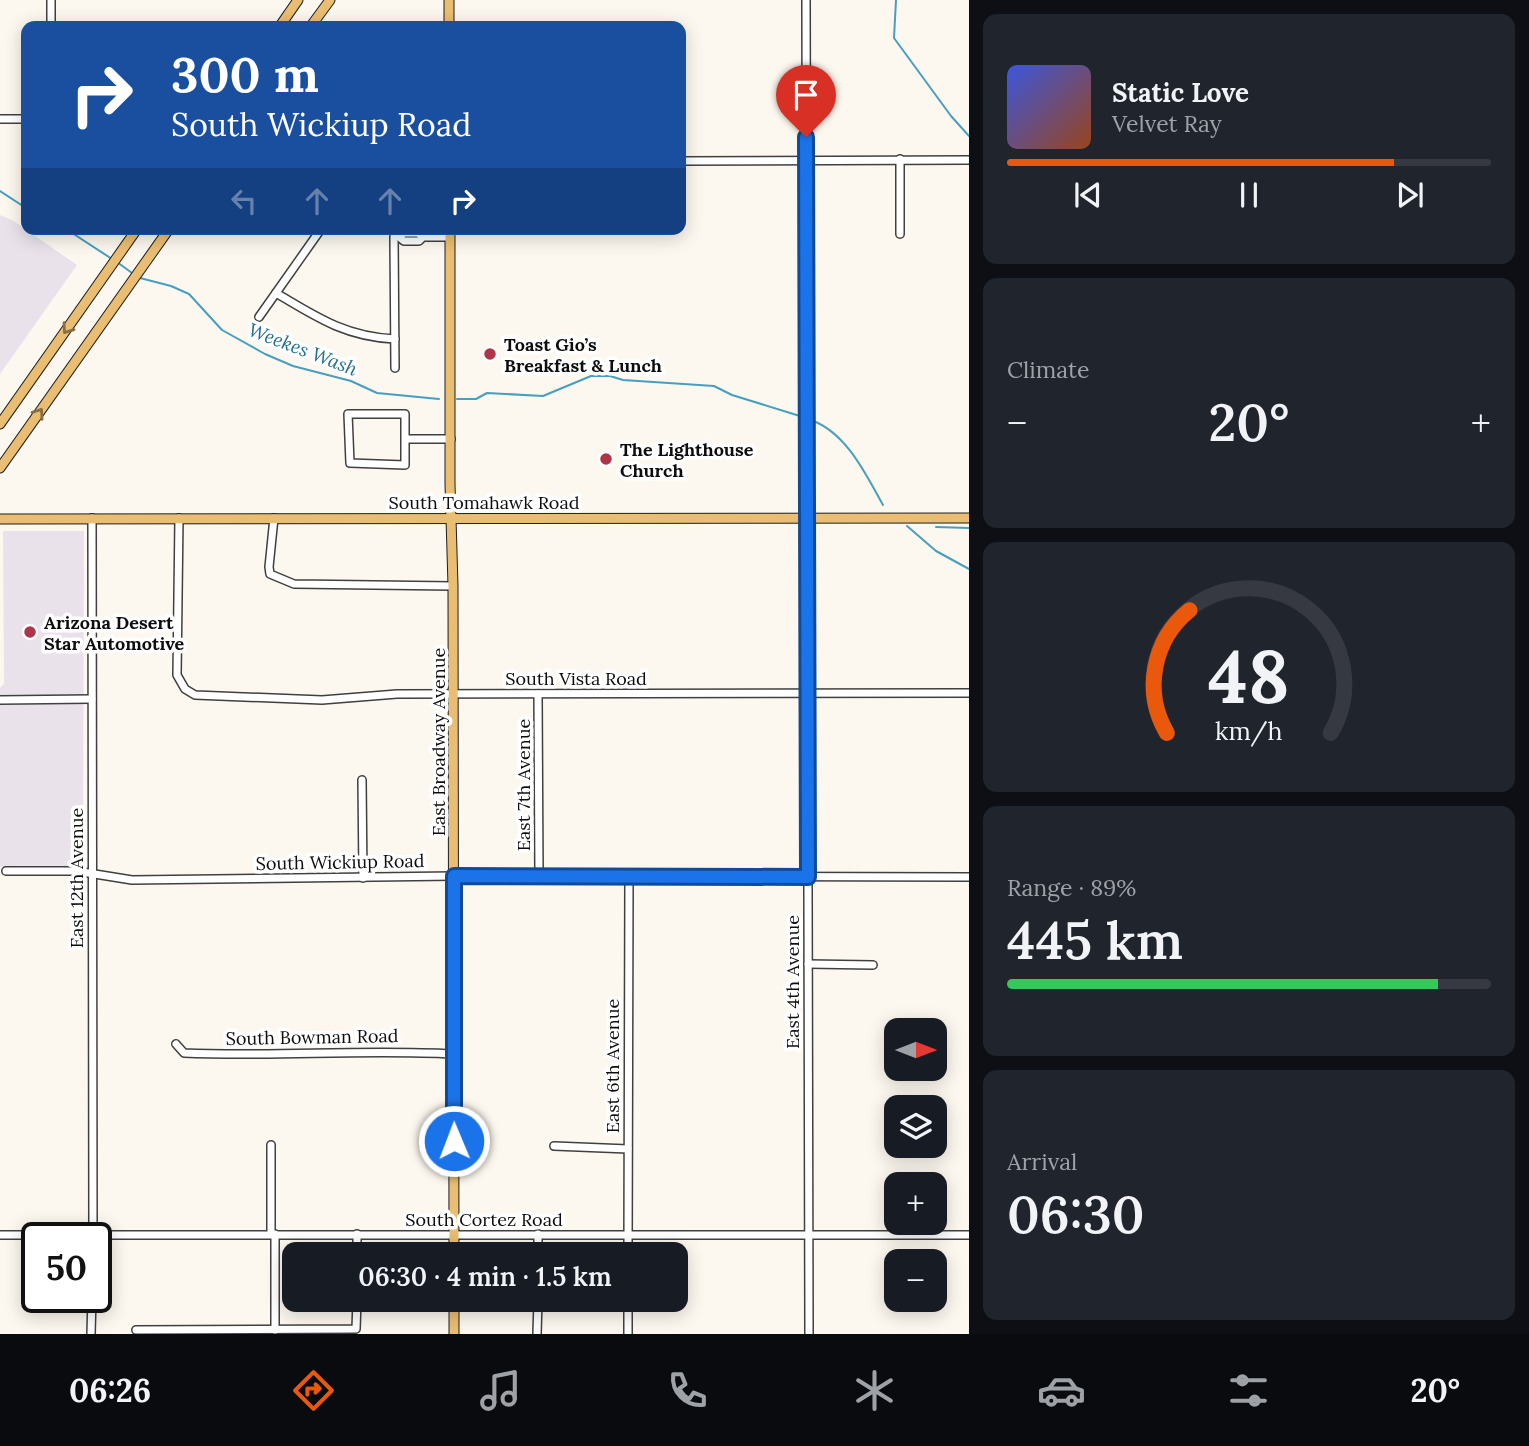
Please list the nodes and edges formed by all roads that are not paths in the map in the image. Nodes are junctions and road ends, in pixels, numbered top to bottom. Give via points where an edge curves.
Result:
1 (51, 0) edge
2 (298, 0) edge
3 (330, 0) edge
4 (449, 0) edge
5 (806, 0) edge
6 (51, 21) edge
7 (283, 21) edge
8 (315, 21) edge
9 (449, 21) edge
10 (0, 119) edge
11 (21, 119) edge
12 (901, 159) junction
13 (806, 160) junction
14 (969, 160) edge
15 (686, 161) edge
16 (900, 234) dead end
17 (133, 235) edge
18 (165, 235) edge
19 (317, 235) edge
20 (395, 235) edge
21 (450, 235) edge
22 (276, 293) junction
23 (259, 317) dead end
24 (394, 339) junction
25 (395, 368) dead end
26 (0, 424) edge
27 (407, 439) junction
28 (451, 439) junction
29 (0, 468) edge
30 (274, 517) junction
31 (807, 517) junction
32 (92, 518) junction
33 (179, 518) junction
34 (969, 518) edge
35 (0, 519) edge
36 (451, 519) junction
37 (453, 586) junction
38 (453, 693) junction
39 (808, 693) junction
40 (969, 693) edge
41 (538, 694) junction
42 (92, 699) junction
43 (0, 700) edge
44 (362, 779) dead end
45 (6, 871) dead end
46 (92, 873) junction
47 (454, 876) junction
48 (539, 876) junction
49 (628, 876) junction
50 (808, 877) junction
51 (969, 877) edge
52 (363, 878) junction
53 (808, 964) junction
54 (873, 965) dead end
55 (176, 1044) dead end
56 (453, 1054) junction
57 (271, 1145) dead end
58 (554, 1146) dead end
59 (628, 1149) junction
60 (93, 1222) edge
61 (273, 1234) junction
62 (357, 1234) junction
63 (454, 1234) junction
64 (538, 1234) junction
65 (628, 1234) junction
66 (808, 1234) junction
67 (0, 1235) edge
68 (21, 1235) edge
69 (969, 1235) edge
70 (112, 1236) edge
71 (357, 1242) edge
72 (454, 1242) edge
73 (538, 1242) edge
74 (628, 1242) edge
75 (357, 1312) edge
76 (454, 1312) edge
77 (538, 1312) edge
78 (628, 1312) edge
79 (92, 1313) edge
80 (136, 1330) dead end
81 (275, 1330) junction
82 (91, 1334) edge
83 (454, 1334) edge
84 (537, 1334) edge
85 (628, 1334) edge
86 (808, 1334) edge

1 - 6 street
2 - 7 main road
3 - 8 main road
4 - 9 main road
5 - 13 street, East 4th Avenue
10 - 11 street
12 - 13 street
12 - 14 street
12 - 16 street
13 - 15 street
13 - 31 street, East 4th Avenue
17 -> 26 main road
29 -> 18 main road
19 - 22 street
20 - 24 street
21 - 28 main road, East Broadway Avenue
22 - 23 street
22 - 24 street via 333,326
24 - 25 street
27 - 27 street via 405,414 348,414 350,463 405,465
27 - 28 street
28 - 36 main road, East Broadway Avenue
30 - 33 main road, South Tomahawk Road
30 - 36 main road, South Tomahawk Road
30 - 37 street via 270,574 294,584
31 - 34 main road, South Tomahawk Road
31 - 36 main road, South Tomahawk Road
31 - 39 street, East 4th Avenue
32 - 33 main road, South Tomahawk Road
32 - 35 main road, South Tomahawk Road
32 - 42 street, East 12th Avenue
33 - 38 street, South Vista Road via 177,675 185,689 195,695 322,700
36 - 37 main road, East Broadway Avenue
37 - 38 main road, East Broadway Avenue
38 - 41 street, South Vista Road
38 - 47 main road, East Broadway Avenue
39 - 40 street, South Vista Road
39 - 41 street, South Vista Road
39 - 50 street, East 4th Avenue
41 - 48 street, East 7th Avenue
42 - 43 street
42 - 46 street, East 12th Avenue
44 - 52 street
45 - 46 street, South Wickiup Road
46 - 52 street, South Wickiup Road via 132,880
46 - 60 street, East 12th Avenue
47 - 48 street, South Wickiup Road
47 - 52 street, South Wickiup Road
47 - 56 main road, East Broadway Avenue
48 - 49 street, South Wickiup Road
49 - 50 street, South Wickiup Road
49 - 59 street, East 6th Avenue
50 - 51 street, South Wickiup Road
50 - 53 street, East 4th Avenue
53 - 54 street
53 - 66 street, East 4th Avenue
55 - 56 street, South Bowman Road via 184,1053 225,1055
56 - 63 main road, East Broadway Avenue
57 - 61 street
58 - 59 street
59 - 65 street, East 6th Avenue
61 - 62 street, South Cortez Road
61 - 70 street, South Cortez Road
61 - 81 street
62 - 63 street, South Cortez Road
62 - 71 street
63 - 64 street, South Cortez Road
63 - 72 main road, East Broadway Avenue
64 - 65 street, South Cortez Road
64 - 73 street
65 - 66 street, South Cortez Road
65 - 74 street, East 6th Avenue
66 - 69 street, South Cortez Road
66 - 86 street, East 4th Avenue
67 - 68 street, South Cortez Road
75 - 81 street via 356,1329
76 - 83 main road
77 - 84 street
78 - 85 street
79 - 82 street
80 - 81 street

